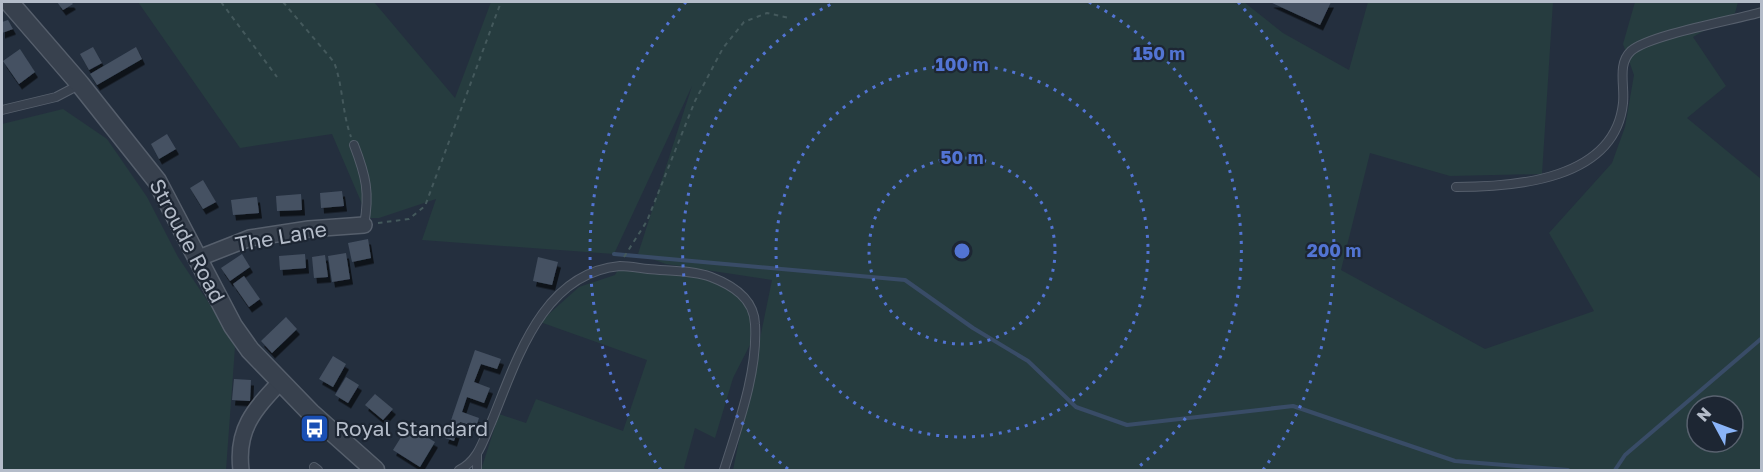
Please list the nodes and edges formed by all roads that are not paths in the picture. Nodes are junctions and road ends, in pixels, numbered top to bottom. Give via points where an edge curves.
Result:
1 (9, 2) edge
2 (1761, 12) edge
3 (80, 84) junction
4 (2, 110) edge
5 (354, 145) road end
6 (1456, 187) dead end
7 (364, 225) joint
8 (199, 258) junction
9 (281, 381) junction
10 (477, 455) junction
11 (241, 471) edge
12 (375, 471) edge
13 (459, 471) edge
14 (477, 471) edge
15 (724, 471) edge

1 - 3 street, Stroude Road
2 - 6 lane via 1672,35 1632,50 1623,61 1623,108 1616,131 1600,150 1576,166 1528,183
3 - 4 lane via 56,97
3 - 8 street, Stroude Road via 157,181
5 - 7 lane via 365,173 369,199
7 - 8 street, The Lane via 250,238
8 - 9 street, Stroude Road via 233,326
9 - 11 street via 246,425
9 - 12 street, Stroude Road
10 - 13 lane
10 - 14 lane
10 - 15 lane via 530,332 545,310 585,276 620,266 707,276 734,287 749,304 756,333 751,369

